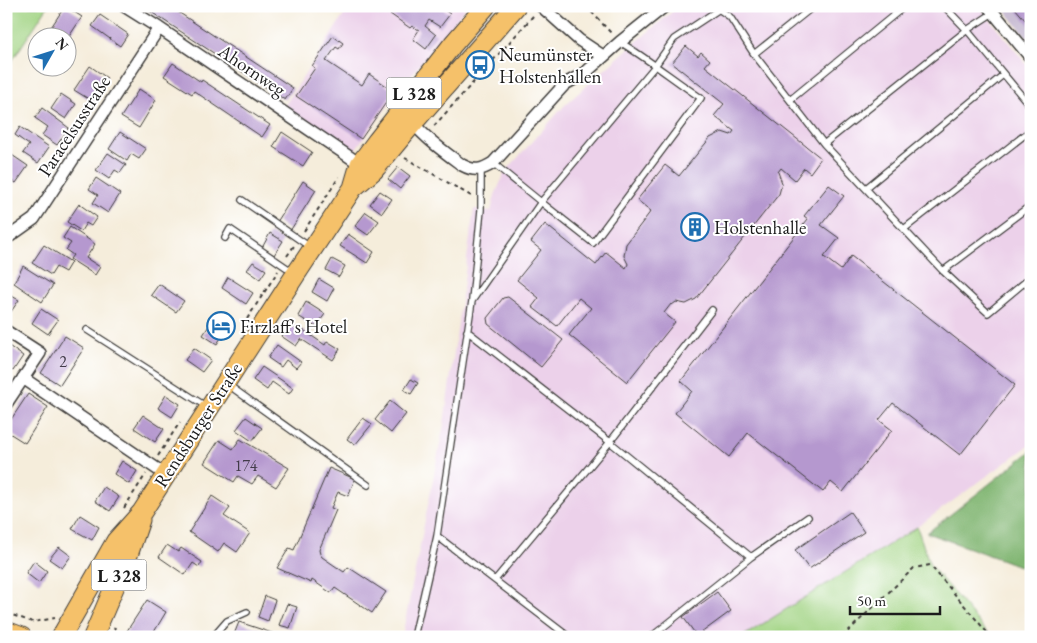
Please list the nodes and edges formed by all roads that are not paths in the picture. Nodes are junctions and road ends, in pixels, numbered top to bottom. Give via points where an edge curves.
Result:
1 (124, 6) edge
2 (486, 6) edge
3 (516, 6) edge
4 (541, 6) edge
5 (665, 6) edge
6 (814, 6) edge
7 (905, 6) edge
8 (944, 6) edge
9 (722, 8) edge
10 (991, 10) edge
11 (159, 28) junction
12 (966, 30) junction
13 (620, 42) junction
14 (754, 54) junction
15 (603, 56) junction
16 (1031, 58) edge
17 (655, 66) junction
18 (1003, 75) junction
19 (417, 89) junction
20 (790, 100) junction
21 (1031, 108) edge
22 (386, 129) junction
23 (420, 129) junction
24 (1031, 130) edge
25 (824, 144) junction
26 (493, 163) junction
27 (360, 164) junction
28 (481, 170) junction
29 (353, 188) junction
30 (866, 188) junction
31 (242, 200) dead end
32 (542, 202) junction
33 (1031, 205) edge
34 (904, 229) junction
35 (10, 236) dead end
36 (225, 238) dead end
37 (312, 249) junction
38 (943, 271) junction
39 (296, 274) junction
40 (1031, 277) edge
41 (472, 301) junction
42 (712, 310) dead end
43 (6, 330) edge
44 (87, 330) dead end
45 (467, 330) junction
46 (23, 378) junction
47 (225, 383) junction
48 (6, 404) edge
49 (208, 408) junction
50 (610, 442) junction
51 (166, 475) junction
52 (368, 485) dead end
53 (142, 512) junction
54 (808, 517) dead end
55 (437, 536) junction
56 (751, 557) junction
57 (495, 580) junction
58 (247, 612) dead end
59 (6, 631) edge
60 (22, 637) edge
61 (61, 637) edge
62 (93, 637) edge
63 (213, 637) edge
64 (414, 637) edge
65 (569, 637) edge
66 (652, 637) edge

1 - 11 street, Ahornweg
2 - 19 main road, Rendsburger Straße / L 328
3 - 23 main road, Rendsburger Straße / L 328
4 - 15 street via 579,40
5 - 13 street
6 - 14 lane
7 - 20 lane
8 - 12 lane
9 - 14 lane
9 - 17 lane via 674,39
10 - 12 lane
10 - 16 street
11 - 27 street, Ahornweg
11 - 35 street, Paracelsusstraße via 34,219
12 - 18 lane
12 - 25 lane
13 - 15 street
13 - 17 lane
14 - 20 lane
15 - 26 street via 585,73 565,84
17 - 32 lane
17 - 32 lane via 701,98 594,243
18 - 21 lane
18 - 30 lane
19 - 22 main road, Rendsburger Straße / L 328
19 - 23 street, Rendsburger Straße via 410,115
20 - 25 lane
22 - 23 street via 400,123
22 - 27 main road, Rendsburger Straße / L 328
23 - 28 street via 462,166
23 - 29 main road, Rendsburger Straße / L 328
24 - 34 lane
25 - 30 lane
26 - 28 street
26 - 32 lane
27 - 29 main road, Rendsburger Straße / L 328
28 - 41 lane
29 - 37 main road, Rendsburger Straße / L 328
30 - 34 lane
31 - 37 lane
32 - 41 lane
33 - 38 lane
34 - 38 lane
36 - 39 lane via 230,229
37 - 39 main road, Rendsburger Straße / L 328
38 - 40 lane via 988,313
39 - 47 main road, Rendsburger Straße / L 328
41 - 45 lane
42 - 50 lane
43 - 46 street via 40,353
44 - 49 lane
45 - 50 lane
45 - 55 lane
46 - 48 street
46 - 51 street
47 - 49 main road, Rendsburger Straße / L 328
47 - 52 lane
49 - 51 main road, Rendsburger Straße / L 328
50 - 56 lane
50 - 57 lane
51 - 53 main road, Rendsburger Straße / L 328
53 - 61 main road, Rendsburger Straße / L 328 via 116,541
53 - 62 main road, Rendsburger Straße / L 328 via 128,555
54 - 56 lane
55 - 57 lane
55 - 64 lane
56 - 66 lane
57 - 65 lane
58 - 63 lane via 227,621
59 - 60 main road

